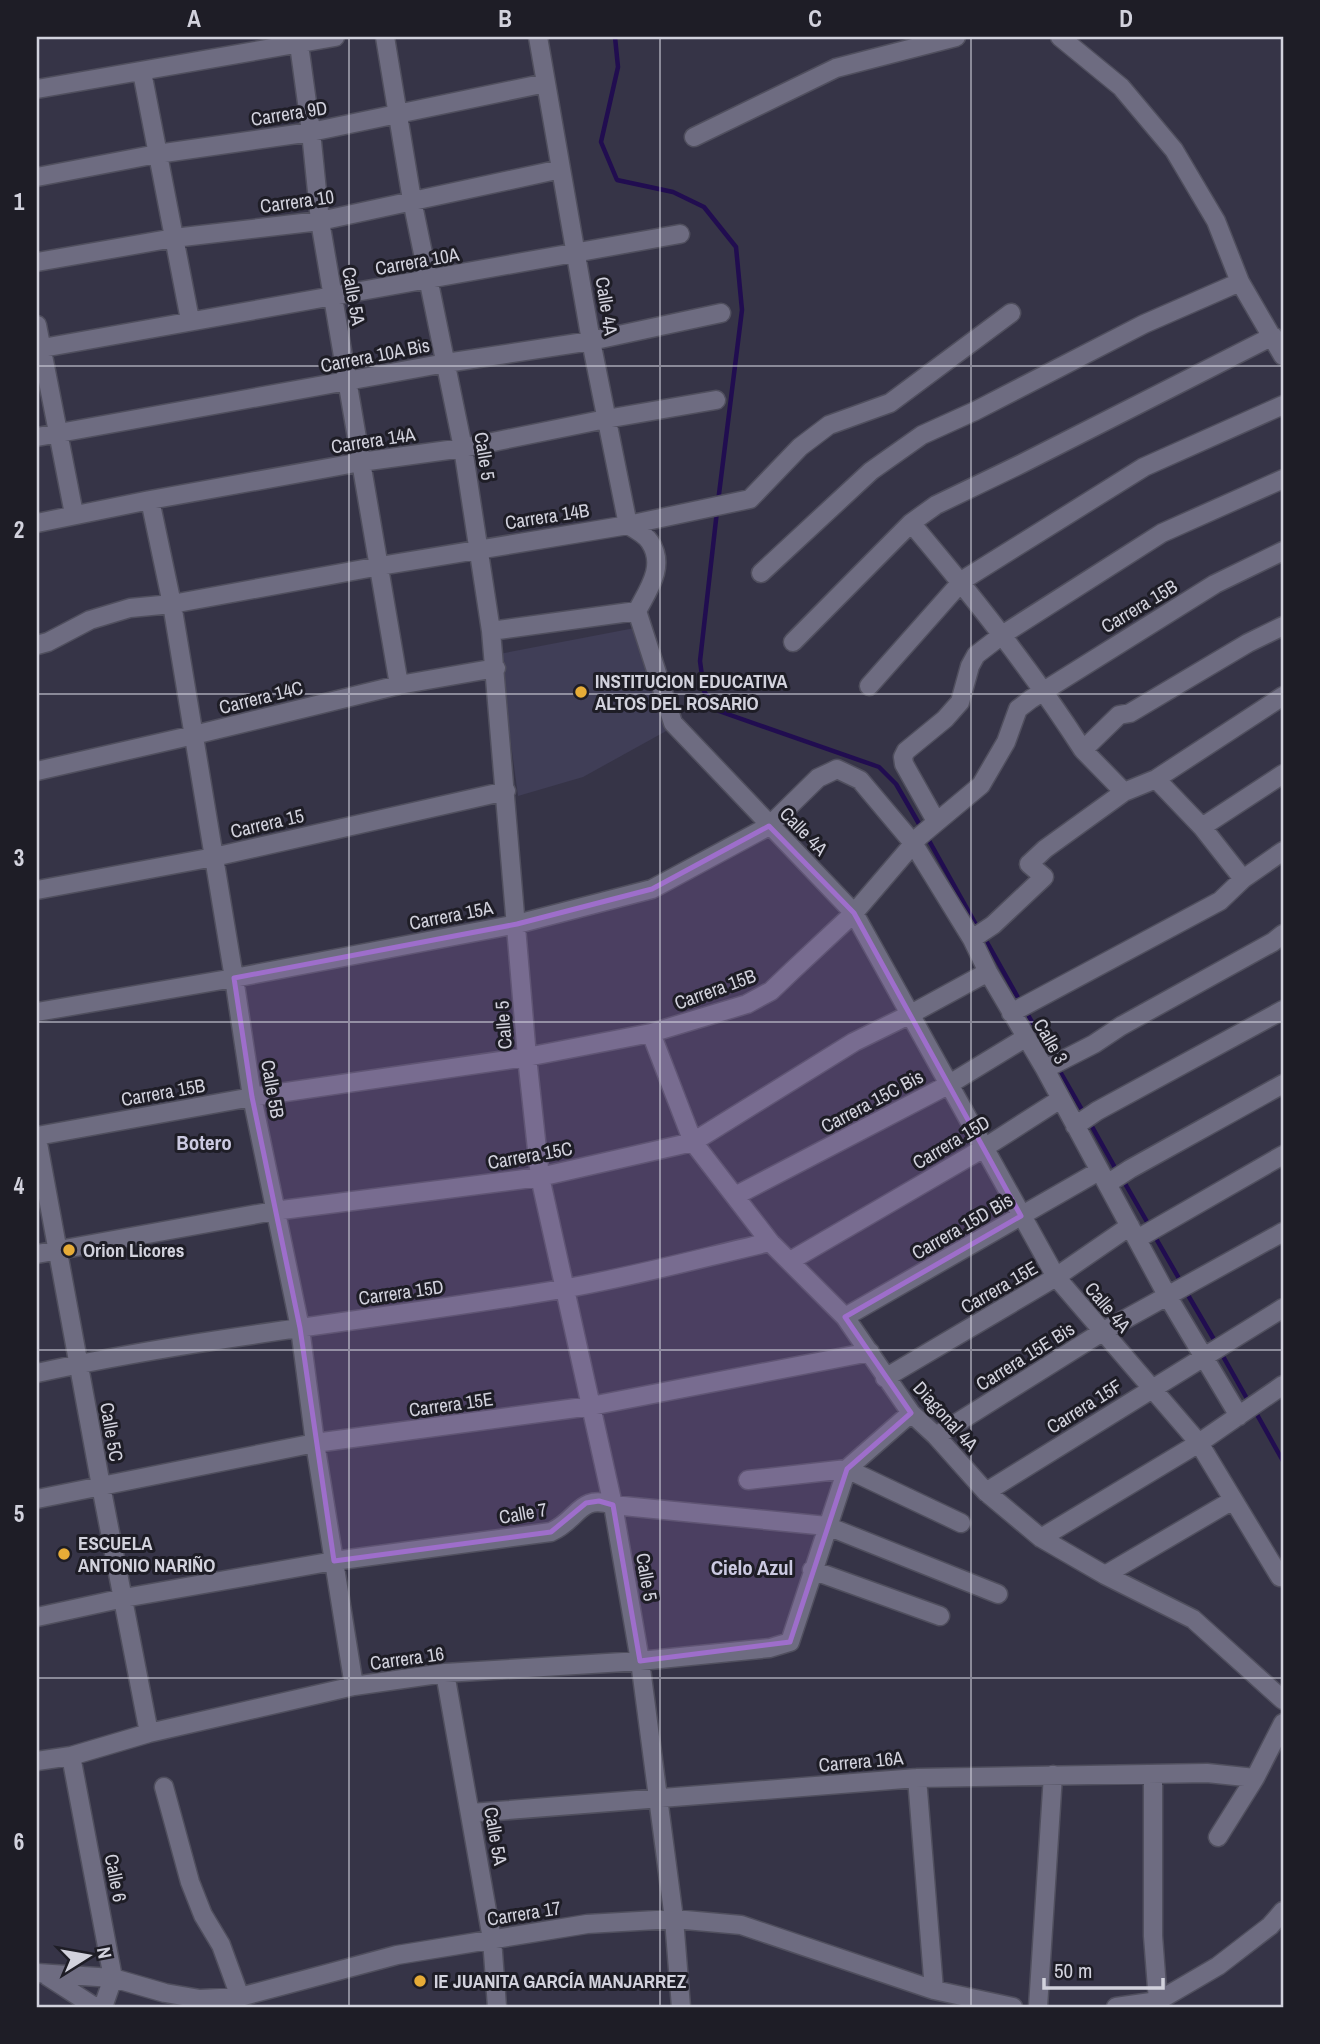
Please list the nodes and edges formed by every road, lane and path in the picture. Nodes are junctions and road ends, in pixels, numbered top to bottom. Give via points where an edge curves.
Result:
1 (335, 37) edge
2 (385, 37) edge
3 (538, 37) edge
4 (956, 37) edge
5 (1060, 37) edge
6 (298, 40) edge
7 (142, 72) junction
8 (546, 83) junction
9 (37, 89) edge
10 (397, 115) junction
11 (311, 132) junction
12 (694, 137) dead end
13 (157, 154) junction
14 (561, 169) junction
15 (37, 177) edge
16 (412, 200) junction
17 (320, 221) junction
18 (680, 234) dead end
19 (174, 238) junction
20 (577, 254) junction
21 (37, 262) edge
22 (427, 281) junction
23 (1240, 282) junction
24 (334, 297) junction
25 (721, 313) dead end
26 (1011, 313) dead end
27 (190, 320) junction
28 (37, 325) edge
29 (1273, 336) junction
30 (591, 341) junction
31 (38, 349) edge
32 (1283, 356) edge
33 (446, 363) junction
34 (347, 383) junction
35 (716, 400) dead end
36 (1283, 405) edge
37 (606, 419) junction
38 (57, 434) junction
39 (37, 437) edge
40 (463, 447) junction
41 (361, 462) junction
42 (1283, 479) edge
43 (150, 500) junction
44 (75, 514) junction
45 (37, 523) edge
46 (912, 523) junction
47 (628, 524) junction
48 (478, 549) junction
49 (1283, 551) edge
50 (380, 566) junction
51 (761, 573) dead end
52 (961, 582) junction
53 (172, 604) junction
54 (637, 611) junction
55 (1283, 626) edge
56 (491, 631) junction
57 (1002, 635) junction
58 (793, 642) dead end
59 (37, 645) edge
60 (496, 668) junction
61 (399, 685) junction
62 (869, 686) dead end
63 (1044, 689) junction
64 (1283, 696) edge
65 (194, 735) junction
66 (1083, 750) junction
67 (837, 769) joint
68 (37, 771) edge
69 (1283, 774) edge
70 (1156, 779) junction
71 (506, 791) junction
72 (1124, 792) junction
73 (769, 826) junction
74 (1202, 827) junction
75 (925, 831) junction
76 (1283, 851) edge
77 (214, 857) junction
78 (1243, 879) junction
79 (37, 890) edge
80 (854, 913) junction
81 (517, 924) junction
82 (982, 933) junction
83 (1283, 934) edge
84 (988, 972) junction
85 (234, 978) junction
86 (1015, 1010) junction
87 (1283, 1010) edge
88 (37, 1012) edge
89 (911, 1014) junction
90 (652, 1033) junction
91 (1025, 1038) junction
92 (527, 1058) junction
93 (1048, 1067) junction
94 (1283, 1084) edge
95 (948, 1085) junction
96 (252, 1097) junction
97 (1059, 1100) junction
98 (1085, 1119) junction
99 (37, 1137) edge
100 (693, 1142) junction
101 (984, 1147) junction
102 (1283, 1155) edge
103 (1113, 1175) junction
104 (540, 1177) junction
105 (736, 1196) junction
106 (274, 1211) junction
107 (1021, 1216) junction
108 (1144, 1231) junction
109 (1283, 1232) edge
110 (770, 1242) junction
111 (57, 1249) junction
112 (37, 1254) edge
113 (790, 1261) junction
114 (1056, 1278) junction
115 (564, 1289) junction
116 (1168, 1297) junction
117 (1283, 1308) edge
118 (845, 1317) junction
119 (300, 1328) junction
120 (1102, 1332) junction
121 (870, 1352) junction
122 (1204, 1355) junction
123 (79, 1364) junction
124 (37, 1373) edge
125 (885, 1378) junction
126 (1283, 1385) edge
127 (1151, 1389) junction
128 (591, 1406) junction
129 (1249, 1409) junction
130 (911, 1413) junction
131 (936, 1436) junction
132 (315, 1443) junction
133 (1199, 1443) junction
134 (847, 1469) junction
135 (748, 1480) dead end
136 (101, 1486) junction
137 (986, 1492) junction
138 (37, 1499) edge
139 (1233, 1500) junction
140 (613, 1505) junction
141 (961, 1524) dead end
142 (827, 1526) junction
143 (1041, 1538) junction
144 (334, 1561) junction
145 (812, 1570) junction
146 (1105, 1575) junction
147 (1280, 1577) dead end
148 (998, 1594) dead end
149 (124, 1598) junction
150 (39, 1611) edge
151 (940, 1616) dead end
152 (640, 1661) junction
153 (445, 1673) junction
154 (354, 1686) junction
155 (1283, 1700) edge
156 (1283, 1723) edge
157 (149, 1732) junction
158 (71, 1756) junction
159 (37, 1761) edge
160 (1153, 1774) junction
161 (1053, 1775) junction
162 (917, 1778) junction
163 (1255, 1778) junction
164 (164, 1787) dead end
165 (659, 1798) junction
166 (471, 1813) junction
167 (1218, 1837) dead end
168 (1283, 1911) edge
169 (674, 1919) junction
170 (492, 1939) junction
171 (41, 1973) edge
172 (113, 1978) junction
173 (934, 1990) junction
174 (240, 1997) junction
175 (1158, 2001) junction
176 (95, 2007) edge
177 (103, 2007) edge
178 (497, 2007) edge
179 (681, 2007) edge
180 (1013, 2007) edge
181 (1038, 2007) edge
182 (1116, 2007) edge

1 - 6 street
2 - 10 street, Calle 5
3 - 8 street, Calle 4A
4 - 12 street via 836,68
5 - 23 street via 1121,87 1174,150 1216,221
6 - 7 street
6 - 11 street, Calle 5A
7 - 9 street
7 - 13 street
8 - 10 street, Carrera 9D
8 - 14 street, Calle 4A
10 - 11 street, Carrera 9D
10 - 16 street, Calle 5
11 - 13 street, Carrera 9D
11 - 17 street, Calle 5A
13 - 15 street, Carrera 9D
13 - 19 street
14 - 16 street, Carrera 10
14 - 20 street, Calle 4A
16 - 17 street, Carrera 10
16 - 22 street, Calle 5
17 - 19 street, Carrera 10
17 - 24 street, Calle 5A
18 - 20 street, Carrera 10A
19 - 21 street, Carrera 10
19 - 27 street
20 - 22 street, Carrera 10A
20 - 30 street, Calle 4A
22 - 24 street, Carrera 10A
22 - 33 street, Calle 5
23 - 29 street
23 - 51 street via 1144,324 922,435 872,471
24 - 27 street, Carrera 10A
24 - 34 street, Calle 5A
25 - 30 street, Carrera 10A Bis
26 - 47 street, Carrera 14B via 890,403 829,425 800,447 750,499
27 - 31 street, Carrera 10A
28 - 31 street
29 - 32 street
29 - 46 street via 936,505
30 - 33 street, Carrera 10A Bis
30 - 37 street, Calle 4A
31 - 38 street
33 - 34 street, Carrera 10A Bis
33 - 40 street, Calle 5
34 - 38 street, Carrera 10A Bis
34 - 41 street, Calle 5A
35 - 37 street, Carrera 14A
36 - 52 street via 1144,467
37 - 40 street, Carrera 14A
37 - 47 street, Calle 4A
38 - 39 street, Carrera 10A Bis
38 - 44 street
40 - 41 street, Carrera 14A
40 - 48 street, Calle 5
41 - 43 street, Carrera 14A
41 - 50 street, Calle 5A
42 - 57 street via 1162,533
43 - 44 street, Carrera 14A
43 - 53 street, Calle 5B
44 - 45 street, Carrera 14A
46 - 52 street
46 - 58 street
47 - 48 street, Carrera 14B
47 - 54 street via 650,540 656,555 656,573
48 - 50 street, Carrera 14B
48 - 56 street, Calle 5
49 - 63 street, Carrera 15B via 1216,584
50 - 53 street, Carrera 14B
50 - 61 street, Calle 5A
52 - 57 street
52 - 62 street
53 - 59 street, Carrera 14B via 130,608 90,620
53 - 65 street, Calle 5B
54 - 56 street
54 - 73 street, Calle 4A via 673,723
55 - 66 street via 1119,715
56 - 60 street, Calle 5
57 - 63 street
57 - 75 street via 976,655 960,702 903,757
60 - 61 street, Carrera 14C
60 - 71 street, Calle 5
61 - 65 street, Carrera 14C
63 - 66 street
63 - 75 street, Carrera 15B via 1018,709 1006,742 981,785
64 - 70 street
65 - 68 street, Carrera 14C
65 - 77 street, Calle 5B
66 - 72 street
67 - 73 street, Carrera 15A via 818,778
67 - 75 street, Calle 3 via 860,779
69 - 74 street
70 - 72 street
70 - 74 street
71 - 77 street, Carrera 15
71 - 81 street, Calle 5
72 - 82 street via 1045,849 1030,864 1044,877
73 - 80 street, Calle 4A
73 - 81 street, Carrera 15A via 652,889
74 - 78 street
75 - 80 street, Carrera 15B
75 - 82 street, Calle 3
76 - 78 street
77 - 79 street, Carrera 15
77 - 85 street, Calle 5B
78 - 86 street via 1209,908
80 - 89 street, Calle 4A
80 - 90 street, Carrera 15B via 771,991 747,1004
81 - 85 street, Carrera 15A
81 - 92 street, Calle 5
82 - 84 street, Calle 3
83 - 93 street
84 - 86 street, Calle 3
84 - 89 street, Carrera 15C
85 - 88 street, Carrera 15A
85 - 96 street, Calle 5B
86 - 91 street, Calle 3
87 - 98 street
89 - 95 street, Calle 4A
89 - 100 street, Carrera 15C via 854,1042
90 - 92 street, Carrera 15B
90 - 100 street, Diagonal 4A
91 - 93 street, Calle 3
91 - 95 street, Carrera 15C Bis
92 - 96 street, Carrera 15B
92 - 104 street, Calle 5
93 - 97 street, Calle 3
94 - 103 street, Carrera 15D Bis
95 - 101 street, Calle 4A
95 - 105 street, Carrera 15C Bis
96 - 99 street, Carrera 15B
96 - 106 street, Calle 5B
97 - 98 street, Calle 3
97 - 101 street, Carrera 15D
98 - 103 street, Calle 3
99 - 111 street, Calle 5C
100 - 104 street, Carrera 15C
100 - 105 street, Diagonal 4A
101 - 107 street, Calle 4A
101 - 113 street, Carrera 15D
102 - 108 street, Carrera 15E
103 - 107 street, Carrera 15D Bis
103 - 108 street, Calle 3
104 - 106 street, Carrera 15C
104 - 115 street, Calle 5
105 - 110 street, Diagonal 4A
106 - 111 street, Carrera 15C
106 - 119 street, Calle 5B
107 - 114 street, Calle 4A
107 - 118 street, Carrera 15D Bis
108 - 114 street, Carrera 15E
108 - 116 street, Calle 3
109 - 116 street, Carrera 15E Bis
110 - 113 street, Diagonal 4A
110 - 115 street, Carrera 15D
111 - 112 street, Carrera 15C
111 - 123 street, Calle 5C
113 - 118 street, Diagonal 4A
114 - 120 street, Calle 4A
114 - 125 street, Carrera 15E
115 - 119 street, Carrera 15D
115 - 128 street, Calle 5
116 - 120 street, Carrera 15E Bis
116 - 122 street, Calle 3
117 - 122 street, Carrera 15F
118 - 121 street, Diagonal 4A
119 - 123 street, Carrera 15D
119 - 132 street, Calle 5B
120 - 127 street, Calle 4A
120 - 131 street, Carrera 15E Bis
121 - 125 street, Diagonal 4A
121 - 128 street, Carrera 15E
122 - 127 street, Carrera 15F
122 - 129 street, Calle 3
123 - 124 street, Carrera 15D
123 - 136 street, Calle 5C
125 - 130 street, Diagonal 4A
126 - 129 street
127 - 133 street, Calle 4A
127 - 137 street, Carrera 15F
128 - 132 street, Carrera 15E
128 - 140 street, Calle 5
129 - 133 street
130 - 131 street, Diagonal 4A
130 - 134 street
131 - 137 street, Diagonal 4A
132 - 136 street, Carrera 15E
132 - 144 street, Calle 5B
133 - 139 street, Calle 4A
133 - 143 street
134 - 135 street
134 - 141 street
134 - 142 street
136 - 138 street, Carrera 15E
136 - 149 street, Calle 5C
137 - 143 street, Diagonal 4A
139 - 146 street
139 - 147 street, Calle 4A
140 - 142 street, Calle 7
140 - 144 street, Calle 7 via 586,1503 565,1526 551,1532
140 - 152 street, Calle 5
142 - 145 street
142 - 148 street, Calle 7
143 - 146 street, Diagonal 4A
144 - 149 street, Calle 7
144 - 154 street, Calle 5B
145 - 151 street
145 - 152 street, Carrera 16 via 790,1642
146 - 155 street, Diagonal 4A via 1193,1619
149 - 150 street, Calle 7
149 - 157 street, Calle 5C
152 - 153 street, Carrera 16
152 - 165 street, Calle 5
153 - 154 street, Carrera 16
153 - 166 street, Calle 5A
154 - 157 street, Carrera 16
156 - 163 street
157 - 158 street, Carrera 16
158 - 159 street, Carrera 16
158 - 172 street, Calle 6
160 - 161 street, Carrera 16A
160 - 163 street, Carrera 16A
160 - 175 street via 1153,1936
161 - 162 street, Carrera 16A
161 - 181 street
162 - 165 street, Carrera 16A
162 - 173 street
163 - 167 street
164 - 174 street via 190,1882
165 - 166 street, Carrera 16A
165 - 169 street, Calle 5
166 - 170 street, Calle 5A
168 - 175 street via 1218,1966
169 - 170 street, Carrera 17 via 586,1924
169 - 173 street, Carrera 17 via 741,1925
169 - 179 street, Calle 5
170 - 174 street, Carrera 17 via 397,1955
170 - 178 street, Calle 5A
171 - 172 street, Carrera 17
171 - 176 street
172 - 174 street, Carrera 17 via 200,1999
172 - 177 street, Calle 6
173 - 180 street, Carrera 17
175 - 182 street

